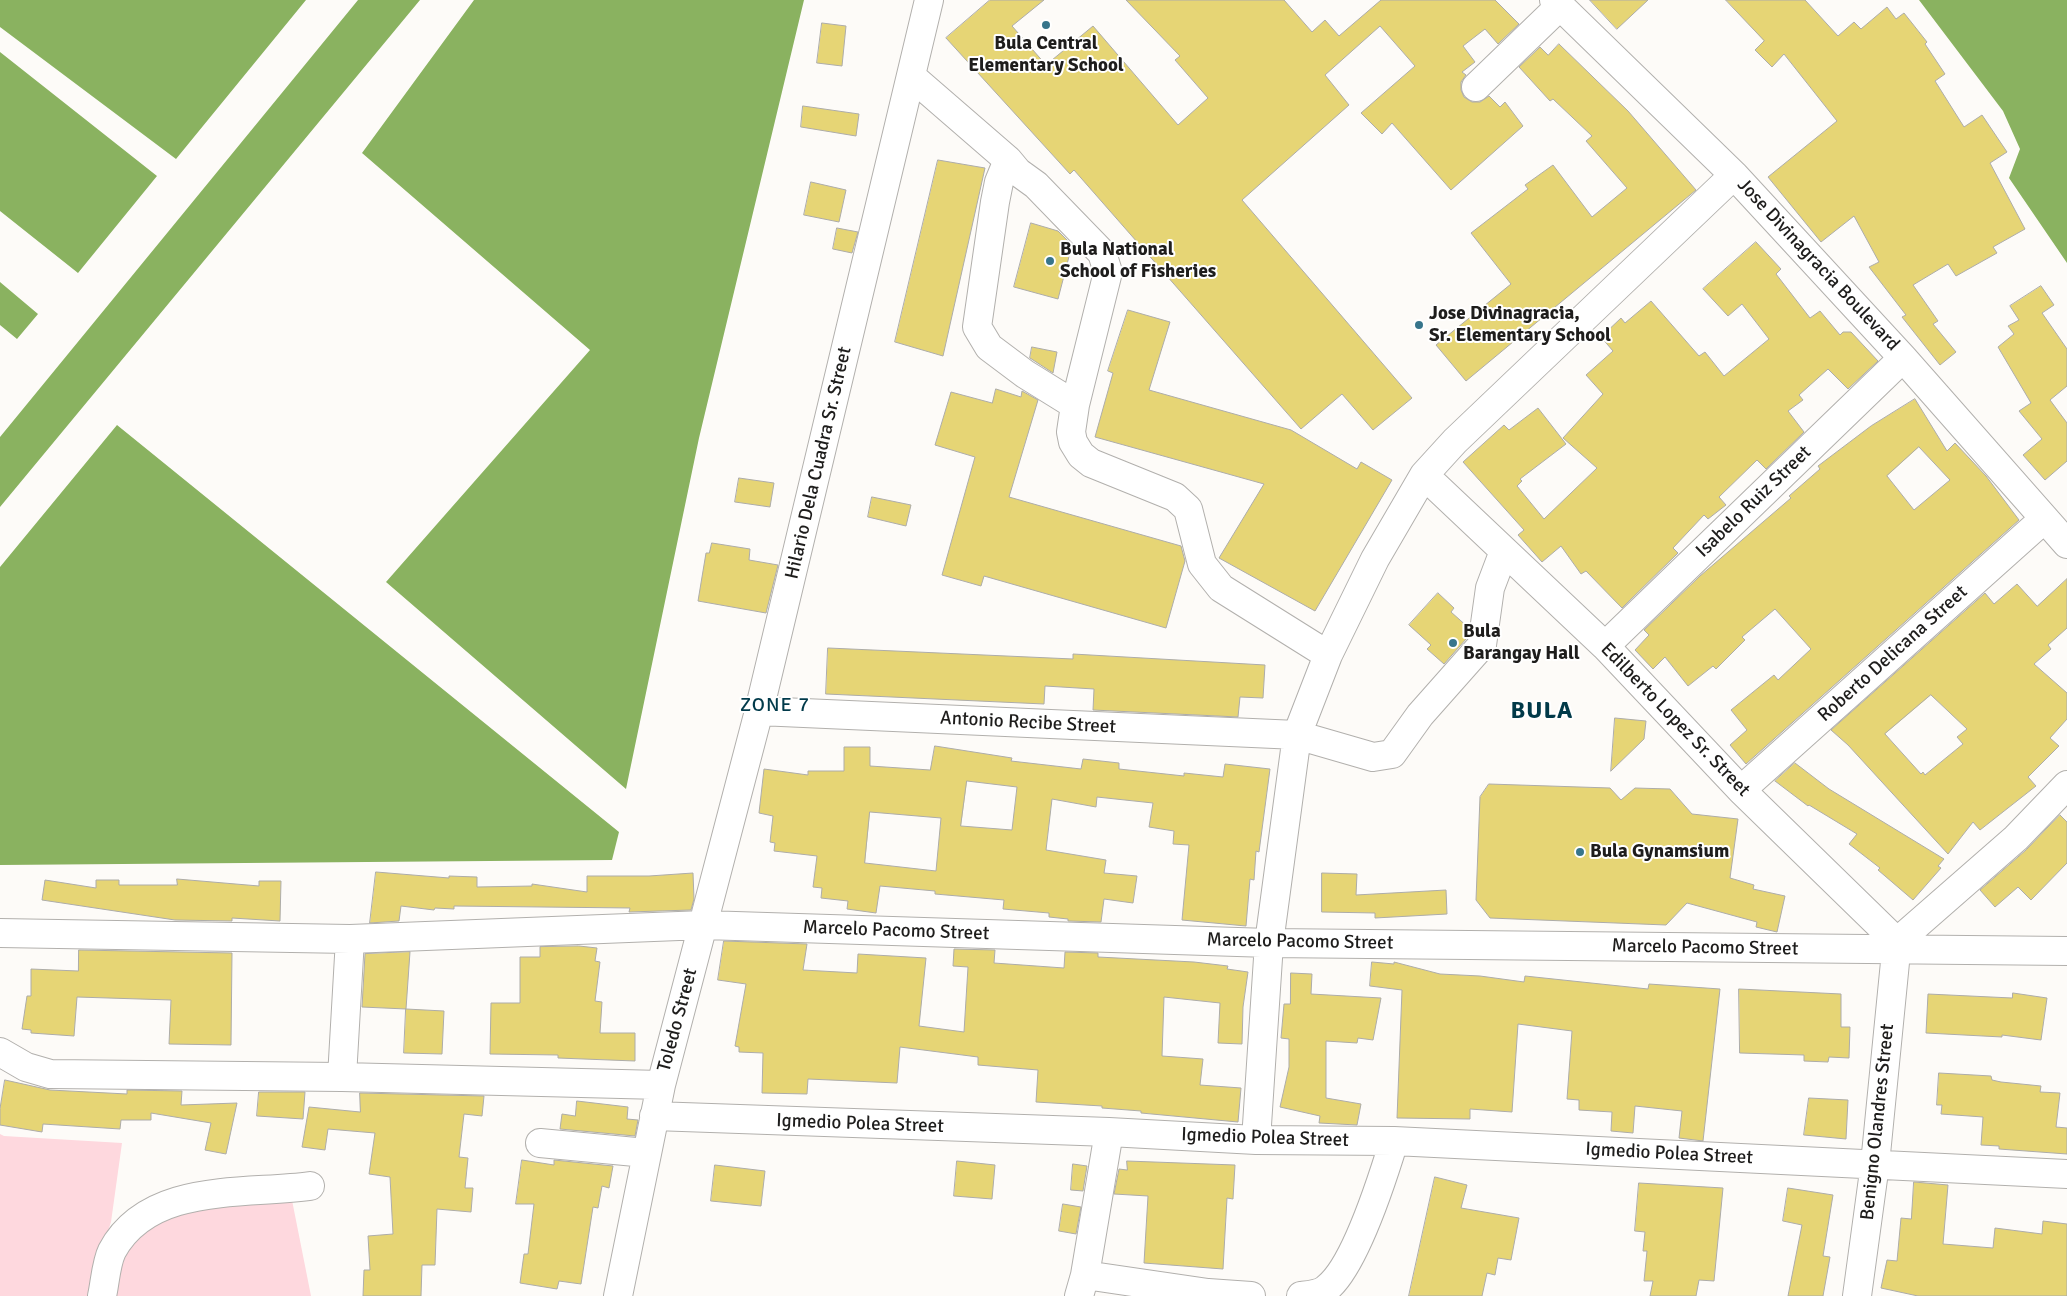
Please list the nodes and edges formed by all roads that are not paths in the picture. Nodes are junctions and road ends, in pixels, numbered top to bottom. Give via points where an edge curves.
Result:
1 (929, 0) edge
2 (1557, 3) edge
3 (911, 76) junction
4 (1476, 87) dead end
5 (1008, 160) junction
6 (1734, 175) junction
7 (1904, 358) junction
8 (1075, 404) junction
9 (1424, 475) junction
10 (2044, 519) junction
11 (2067, 544) edge
12 (1504, 551) junction
13 (1605, 646) junction
14 (1328, 655) junction
15 (760, 711) junction
16 (1297, 735) junction
17 (2067, 785) edge
18 (1741, 790) junction
19 (704, 925) junction
20 (0, 934) edge
21 (350, 939) junction
22 (1269, 943) junction
23 (1897, 945) junction
24 (2067, 951) edge
25 (0, 1052) edge
26 (342, 1077) junction
27 (661, 1085) junction
28 (654, 1116) junction
29 (1109, 1132) junction
30 (1256, 1140) junction
31 (1394, 1141) junction
32 (540, 1143) dead end
33 (646, 1153) junction
34 (1875, 1164) junction
35 (2067, 1174) edge
36 (310, 1186) dead end
37 (1082, 1285) edge
38 (102, 1296) edge
39 (618, 1296) edge
40 (1251, 1296) edge
41 (1301, 1296) edge
42 (1857, 1296) edge

1 - 3 street, Hilario Dela Cuadra Sr. Street
2 - 4 street
2 - 6 street, Jose Divinagracia Boulevard
3 - 5 street
3 - 15 street, Hilario Dela Cuadra Sr. Street
5 - 8 street via 1102,253 1108,272
5 - 8 street via 996,196 977,327 990,347 1025,374
6 - 7 street, Jose Divinagracia Boulevard
6 - 9 street via 1455,441
7 - 10 street, Jose Divinagracia Boulevard
7 - 13 street, Isabelo Ruiz Street
8 - 14 street via 1071,432 1081,455 1091,463 1174,497 1188,508 1202,564 1221,588
9 - 12 street, Edilberto Lopez Sr. Street
9 - 14 street via 1375,559
10 - 11 street, Jose Divinagracia Boulevard
10 - 18 street, Roberto Delicana Street
12 - 13 street, Edilberto Lopez Sr. Street
12 - 16 street, Antonio Recibe Street via 1490,588 1482,646 1420,715 1392,754 1373,756
13 - 18 street, Edilberto Lopez Sr. Street
14 - 16 street
15 - 16 street, Antonio Recibe Street
15 - 19 street, Hilario Dela Cuadra Sr. Street
16 - 22 street
17 - 23 street via 2016,838
18 - 23 street, Edilberto Lopez Sr. Street
19 - 21 street, Marcelo Pacomo Street
19 - 22 street, Marcelo Pacomo Street
19 - 27 street, Toledo Street
20 - 21 street, Marcelo Pacomo Street
21 - 26 street
22 - 23 street, Marcelo Pacomo Street via 1871,950
22 - 30 street
23 - 24 street, Marcelo Pacomo Street
23 - 34 street, Benigno Olandres Street
25 - 26 street via 26,1067 50,1074
26 - 27 street
27 - 28 street, Toledo Street
28 - 29 street, Igmedio Polea Street
28 - 33 street, Toledo Street
29 - 30 street, Igmedio Polea Street
29 - 37 street
30 - 31 street, Igmedio Polea Street
31 - 34 street, Igmedio Polea Street
31 - 41 street via 1381,1183 1342,1273 1326,1290
32 - 33 street
33 - 39 street, Toledo Street
34 - 35 street, Igmedio Polea Street
34 - 42 street, Benigno Olandres Street
36 - 38 street via 179,1199 150,1212 131,1228 112,1252
37 - 40 street

